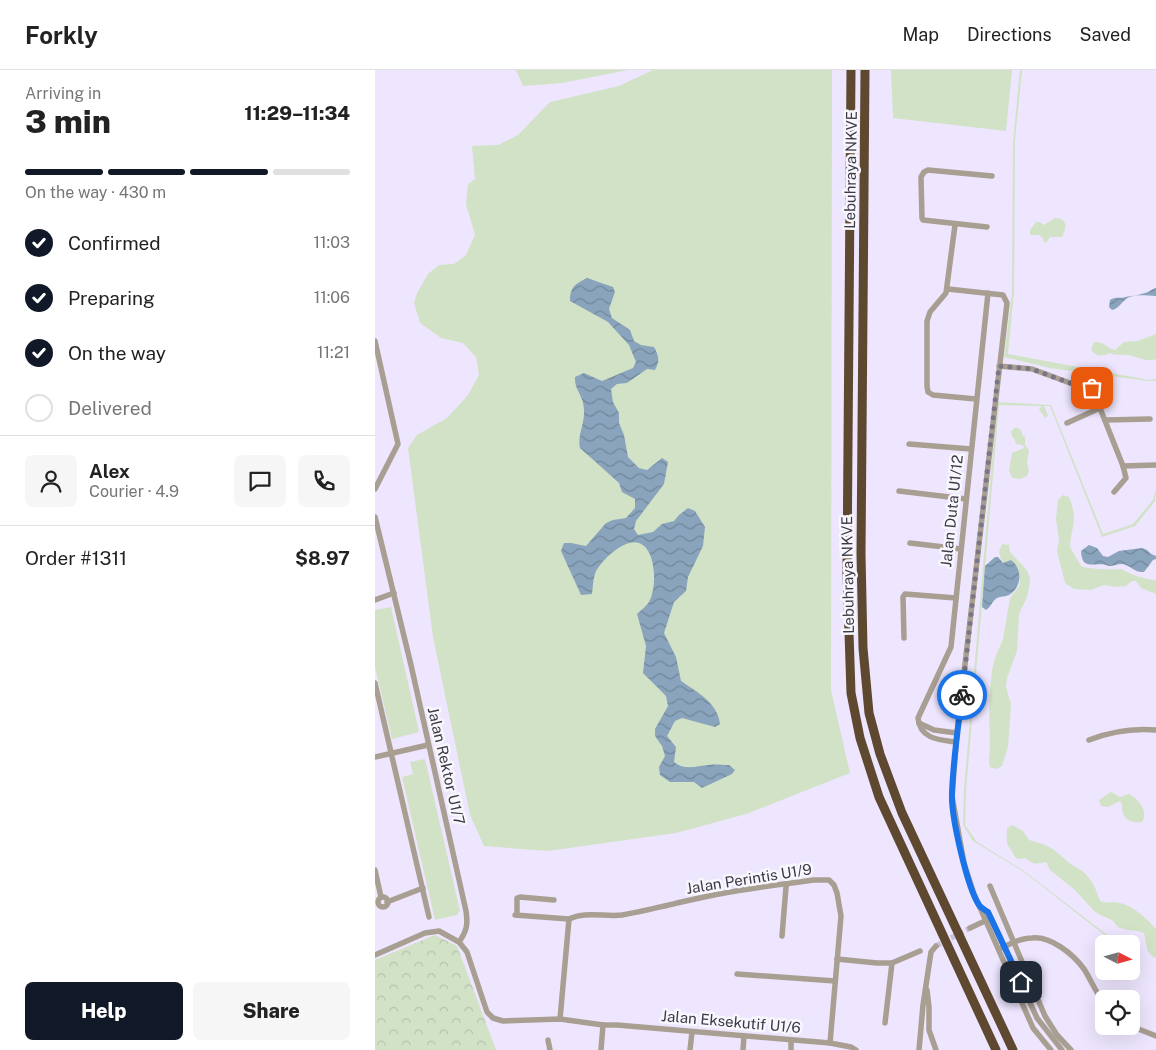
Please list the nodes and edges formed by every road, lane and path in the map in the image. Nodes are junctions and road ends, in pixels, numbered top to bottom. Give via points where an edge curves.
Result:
1 (851, 70) edge
2 (865, 70) edge
3 (992, 176) dead end
4 (955, 224) junction
5 (987, 227) dead end
6 (947, 289) junction
7 (988, 293) junction
8 (375, 341) edge
9 (999, 366) junction
10 (976, 399) junction
11 (1100, 408) junction
12 (1150, 419) dead end
13 (1105, 420) junction
14 (1067, 423) dead end
15 (909, 444) dead end
16 (971, 449) junction
17 (1156, 465) edge
18 (1123, 466) junction
19 (375, 489) edge
20 (899, 491) dead end
21 (1114, 492) dead end
22 (966, 499) junction
23 (375, 517) edge
24 (910, 543) dead end
25 (961, 549) junction
26 (393, 593) junction
27 (956, 598) junction
28 (375, 600) edge
29 (904, 638) dead end
30 (375, 683) edge
31 (959, 714) junction
32 (919, 723) junction
33 (934, 730) junction
34 (1156, 730) edge
35 (946, 732) junction
36 (957, 733) junction
37 (933, 738) junction
38 (1089, 740) dead end
39 (946, 741) junction
40 (956, 742) junction
41 (428, 744) junction
42 (391, 754) junction
43 (375, 758) edge
44 (954, 766) junction
45 (375, 870) edge
46 (787, 884) junction
47 (990, 886) dead end
48 (423, 888) junction
49 (381, 897) junction
50 (554, 900) dead end
51 (387, 902) junction
52 (377, 907) edge
53 (429, 917) dead end
54 (569, 919) junction
55 (988, 920) junction
56 (970, 928) tunnel mouth
57 (782, 936) dead end
58 (459, 942) junction
59 (1013, 942) junction
60 (936, 946) tunnel mouth
61 (1004, 947) junction
62 (998, 950) junction
63 (920, 951) dead end
64 (375, 955) edge
65 (837, 959) junction
66 (891, 963) junction
67 (737, 974) dead end
68 (835, 981) junction
69 (925, 986) junction
70 (1096, 990) edge
71 (560, 1020) junction
72 (885, 1023) dead end
73 (603, 1025) junction
74 (1140, 1030) edge
75 (692, 1032) junction
76 (744, 1036) junction
77 (1156, 1036) edge
78 (548, 1040) dead end
79 (791, 1040) junction
80 (830, 1043) junction
81 (550, 1050) edge
82 (601, 1050) edge
83 (690, 1050) edge
84 (743, 1050) edge
85 (791, 1050) edge
86 (856, 1050) edge
87 (919, 1050) edge
88 (936, 1050) edge
89 (996, 1050) edge
90 (1013, 1050) edge
91 (1051, 1050) edge
92 (1062, 1050) edge
93 (1071, 1050) edge

1 - 89 highway, Lebuhraya NKVE via 847,572 851,693 865,758 879,797
2 - 90 highway, Lebuhraya NKVE via 861,554 863,648 869,713 902,813
3 - 4 street via 924,172 921,177 921,218
4 - 5 street
4 - 6 street
6 - 7 street
6 - 10 street via 927,321 928,392
7 - 9 street via 1003,295 1007,303
7 - 10 street, Jalan Duta U1/12
8 - 19 street via 399,444
9 - 11 street via 1032,369 1090,387
9 - 31 street
10 - 16 street, Jalan Duta U1/12
11 - 13 street
11 - 14 street
12 - 13 street
13 - 18 street
15 - 16 street
16 - 22 street, Jalan Duta U1/12
17 - 18 street
18 - 21 street via 1125,481
20 - 22 street
22 - 25 street, Jalan Duta U1/12
23 - 26 street, Jalan Rektor U1/7
24 - 25 street
25 - 27 street, Jalan Duta U1/12
26 - 28 street
26 - 41 street, Jalan Rektor U1/7
27 - 29 street via 905,594
27 - 32 street, Jalan Duta U1/12 via 951,647 919,714
30 - 42 street
31 - 35 street
31 - 36 street
32 - 33 street
32 - 37 street via 923,731
33 - 35 street
33 - 37 street
34 - 38 street via 1126,730
35 - 36 street
36 - 40 street
37 - 39 street
39 - 40 street
39 - 44 street via 953,750
40 - 44 street
41 - 42 street
41 - 58 street, Jalan Rektor U1/7 via 468,924
42 - 43 street
42 - 48 street
44 - 55 street via 953,809 964,863 974,894
45 - 49 street
46 - 54 street, Jalan Perintis U1/9 via 718,894 615,916 575,916
46 - 57 street
46 - 65 street, Jalan Perintis U1/9 via 825,879 834,884 841,916
47 - 59 street
48 - 51 street
48 - 53 street
49 - 51 street
49 - 52 street
50 - 54 street, Jalan Perintis U1/9 via 517,898 516,915
51 - 52 street via 384,907
54 - 71 street
55 - 56 street
55 - 61 street
55 - 62 street
58 - 64 street via 433,931
58 - 71 street, Jalan Eksekutif U1/6 via 467,952 487,1012 493,1018
59 - 61 street
59 - 70 street via 1037,938 1062,948 1074,957
59 - 93 street via 1045,1016
60 - 69 street via 931,952
61 - 62 street
61 - 92 street via 1037,1018
62 - 91 street via 1033,1028
63 - 66 street
65 - 66 street
65 - 68 street, Jalan Perintis U1/9
66 - 72 street
67 - 68 street
68 - 80 street, Jalan Perintis U1/9
69 - 87 street
69 - 88 street via 929,1030
71 - 73 street, Jalan Eksekutif U1/6
73 - 75 street, Jalan Eksekutif U1/6
73 - 82 street
74 - 77 street
75 - 76 street, Jalan Eksekutif U1/6
75 - 83 street
76 - 79 street, Jalan Eksekutif U1/6
76 - 84 street
78 - 81 street
79 - 80 street, Jalan Eksekutif U1/6
79 - 85 street
80 - 86 street, Jalan Eksekutif U1/6

